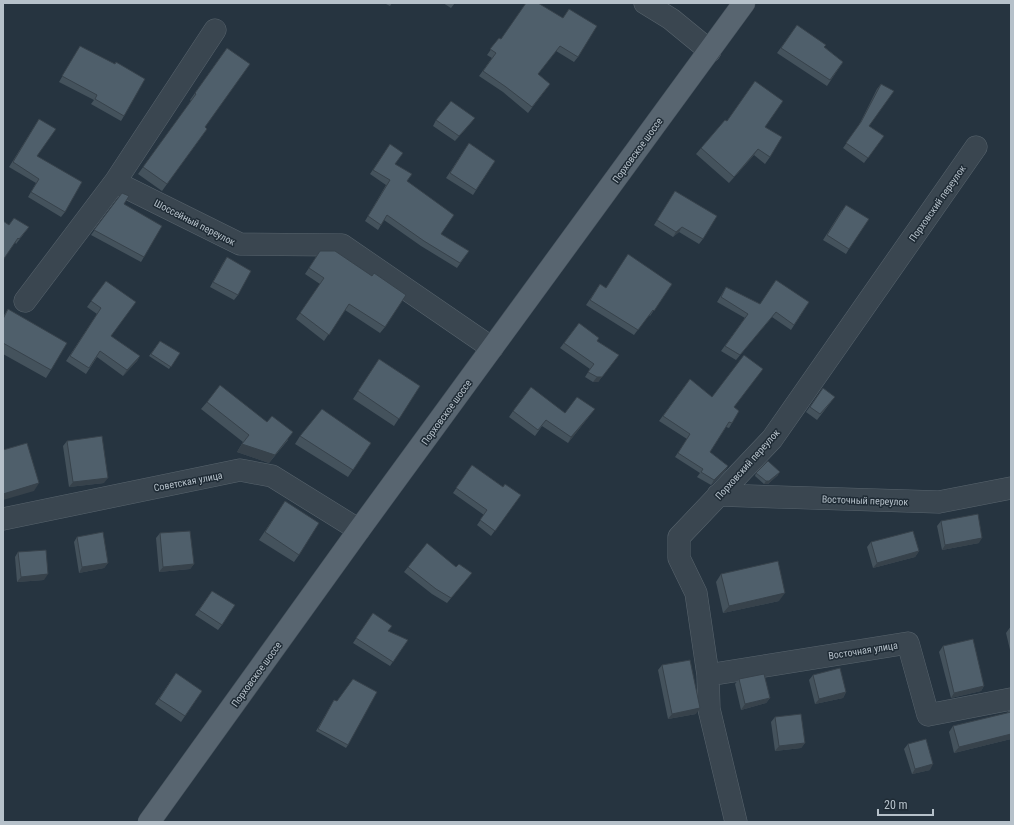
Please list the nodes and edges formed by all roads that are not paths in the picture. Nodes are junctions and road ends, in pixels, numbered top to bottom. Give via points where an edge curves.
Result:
1 (645, 3) edge
2 (744, 3) edge
3 (215, 30) dead end
4 (710, 51) junction
5 (976, 147) dead end
6 (115, 182) junction
7 (25, 301) dead end
8 (492, 348) junction
9 (1011, 488) edge
10 (718, 496) junction
11 (3, 518) edge
12 (359, 530) junction
13 (708, 675) junction
14 (1011, 699) edge
15 (149, 822) edge
16 (736, 822) edge

1 - 4 street via 671,19
2 - 4 main road, Порховское шоссе
3 - 6 street
4 - 8 main road, Порховское шоссе
5 - 10 street, Порховский переулок via 772,439
6 - 7 street
6 - 8 street, Шоссейный переулок via 240,244 342,245
8 - 12 main road, Порховское шоссе
9 - 10 street, Восточный переулок via 939,502
10 - 13 street, Порховский переулок via 679,537 678,558 696,594
11 - 12 street, Советская улица via 240,470 272,476
12 - 15 main road, Порховское шоссе
13 - 14 street, Восточная улица via 908,643 928,716
13 - 16 street, Порховский переулок via 709,709

